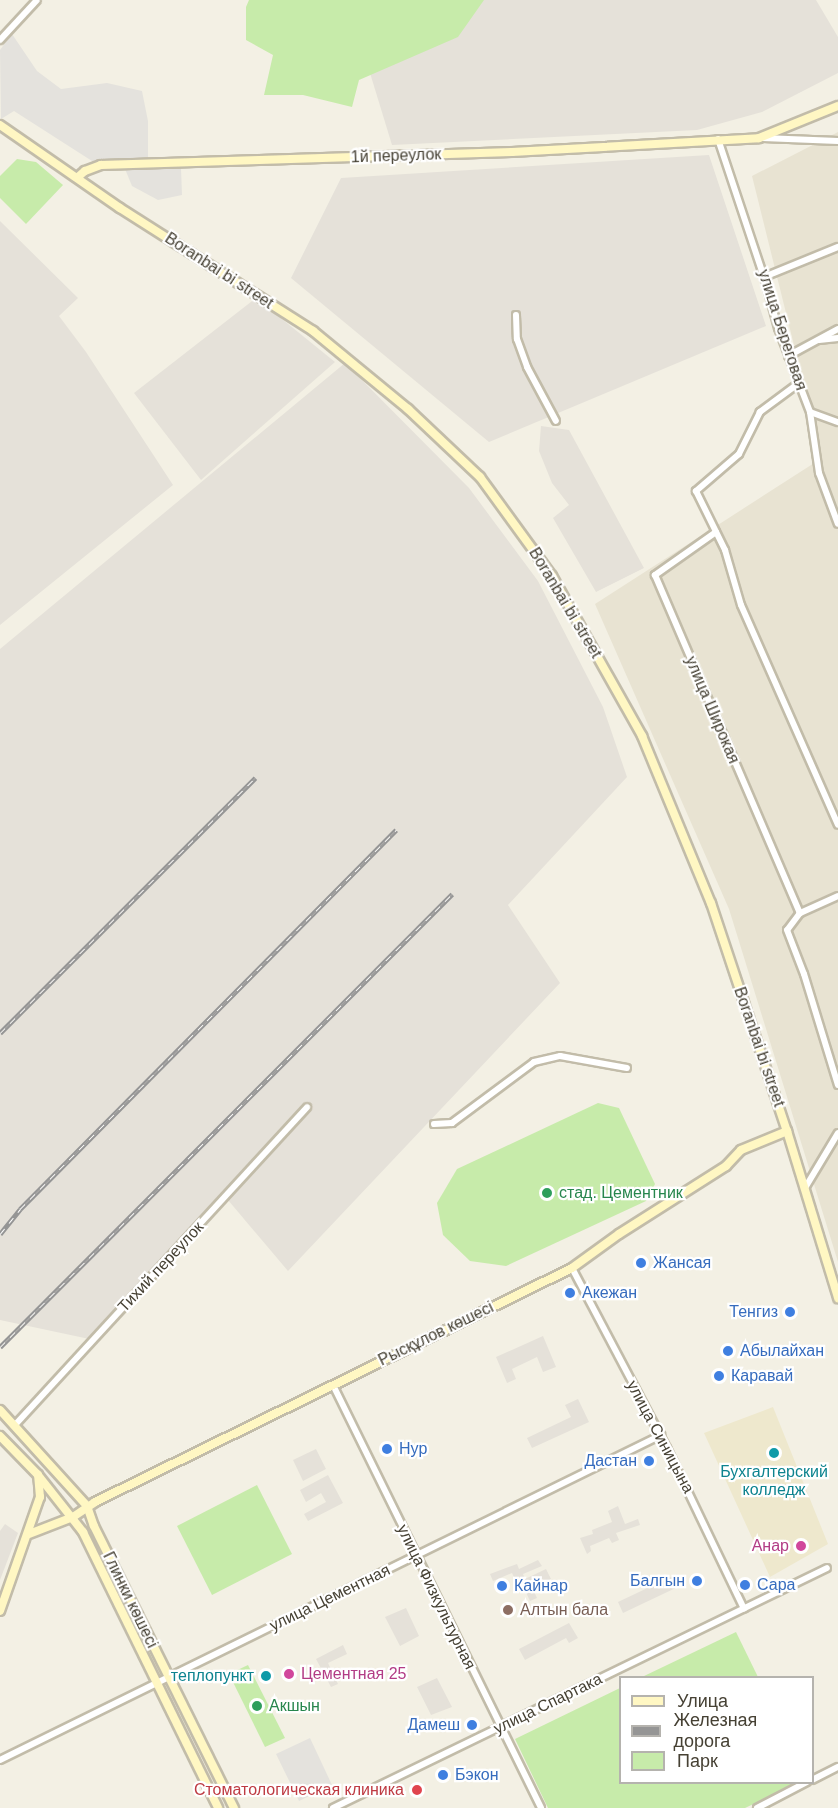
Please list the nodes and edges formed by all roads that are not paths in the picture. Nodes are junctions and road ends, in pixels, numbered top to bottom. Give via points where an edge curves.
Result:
1 (37, 0) edge
2 (0, 40) edge
3 (838, 106) edge
4 (0, 125) edge
5 (759, 138) junction
6 (718, 139) junction
7 (838, 141) edge
8 (78, 177) junction
9 (838, 247) edge
10 (764, 276) junction
11 (516, 315) dead end
12 (838, 329) edge
13 (838, 338) edge
14 (812, 341) junction
15 (788, 356) junction
16 (798, 383) junction
17 (810, 412) junction
18 (556, 422) dead end
19 (838, 422) edge
20 (838, 524) edge
21 (716, 532) junction
22 (838, 825) edge
23 (838, 896) edge
24 (800, 913) junction
25 (627, 1068) dead end
26 (838, 1085) edge
27 (307, 1107) dead end
28 (434, 1124) dead end
29 (787, 1131) junction
30 (838, 1133) edge
31 (805, 1188) junction
32 (572, 1268) junction
33 (838, 1298) edge
34 (333, 1385) junction
35 (0, 1410) edge
36 (14, 1426) junction
37 (661, 1435) junction
38 (0, 1436) edge
39 (38, 1475) junction
40 (87, 1506) junction
41 (73, 1517) junction
42 (28, 1534) junction
43 (416, 1556) junction
44 (828, 1568) dead end
45 (744, 1609) junction
46 (0, 1611) edge
47 (168, 1677) junction
48 (158, 1682) junction
49 (500, 1725) junction
50 (0, 1760) edge
51 (838, 1767) edge
52 (814, 1779) edge
53 (803, 1784) edge
54 (218, 1808) edge
55 (234, 1808) edge
56 (333, 1808) edge
57 (542, 1808) edge
58 (757, 1808) edge

1 - 2 street
3 - 5 main road
4 - 8 main road, Boranbai bi street
5 - 6 main road, 1й переулок
5 - 7 street
6 - 8 main road, 1й переулок via 477,153 101,165
6 - 10 street, улица Береговая
8 - 29 main road, Boranbai bi street via 313,331 408,409 480,477 552,576 642,736 711,903
9 - 10 street
10 - 15 street, улица Береговая
11 - 18 street via 517,339 527,367
12 - 14 street
13 - 14 street
14 - 15 street
15 - 16 street, улица Береговая
16 - 17 street, улица Береговая
16 - 21 street via 760,411 739,454 696,491
17 - 19 street
17 - 20 street, улица Береговая via 819,473
21 - 22 street via 741,605
21 - 24 street, улица Широкая via 655,575
23 - 24 street
24 - 26 street via 787,930
25 - 28 street via 560,1056 534,1062 452,1124
27 - 36 street, Тихий переулок
29 - 31 main road, Boranbai bi street
29 - 32 main road, Рысқұлов көшесі via 741,1150 726,1166
30 - 31 street
31 - 33 main road, Boranbai bi street
32 - 34 main road, Рысқұлов көшесі
32 - 37 street, улица Синицына
34 - 40 main road, Рысқұлов көшесі
34 - 43 street, улица Физкультурная
35 - 36 main road, Глинки көшесі
36 - 40 main road, Глинки көшесі
37 - 43 street, улица Цементная
37 - 45 street, улица Синицына
38 - 39 main road, Глинки көшесі
39 - 41 main road, Глинки көшесі
39 - 42 main road via 40,1497
40 - 41 main road, Рысқұлов көшесі
40 - 47 main road, Глинки көшесі
41 - 42 main road, Рысқұлов көшесі
41 - 48 main road, Глинки көшесі
42 - 46 main road
43 - 47 street, улица Цементная
43 - 49 street, улица Физкультурная
44 - 45 street, улица Спартака
45 - 49 street, улица Спартака
47 - 48 street, улица Цементная
47 - 55 main road, Глинки көшесі
48 - 50 street, улица Цементная
48 - 54 main road, Глинки көшесі
49 - 56 street, улица Спартака
49 - 57 street, улица Физкультурная
51 - 52 street
53 - 58 street

